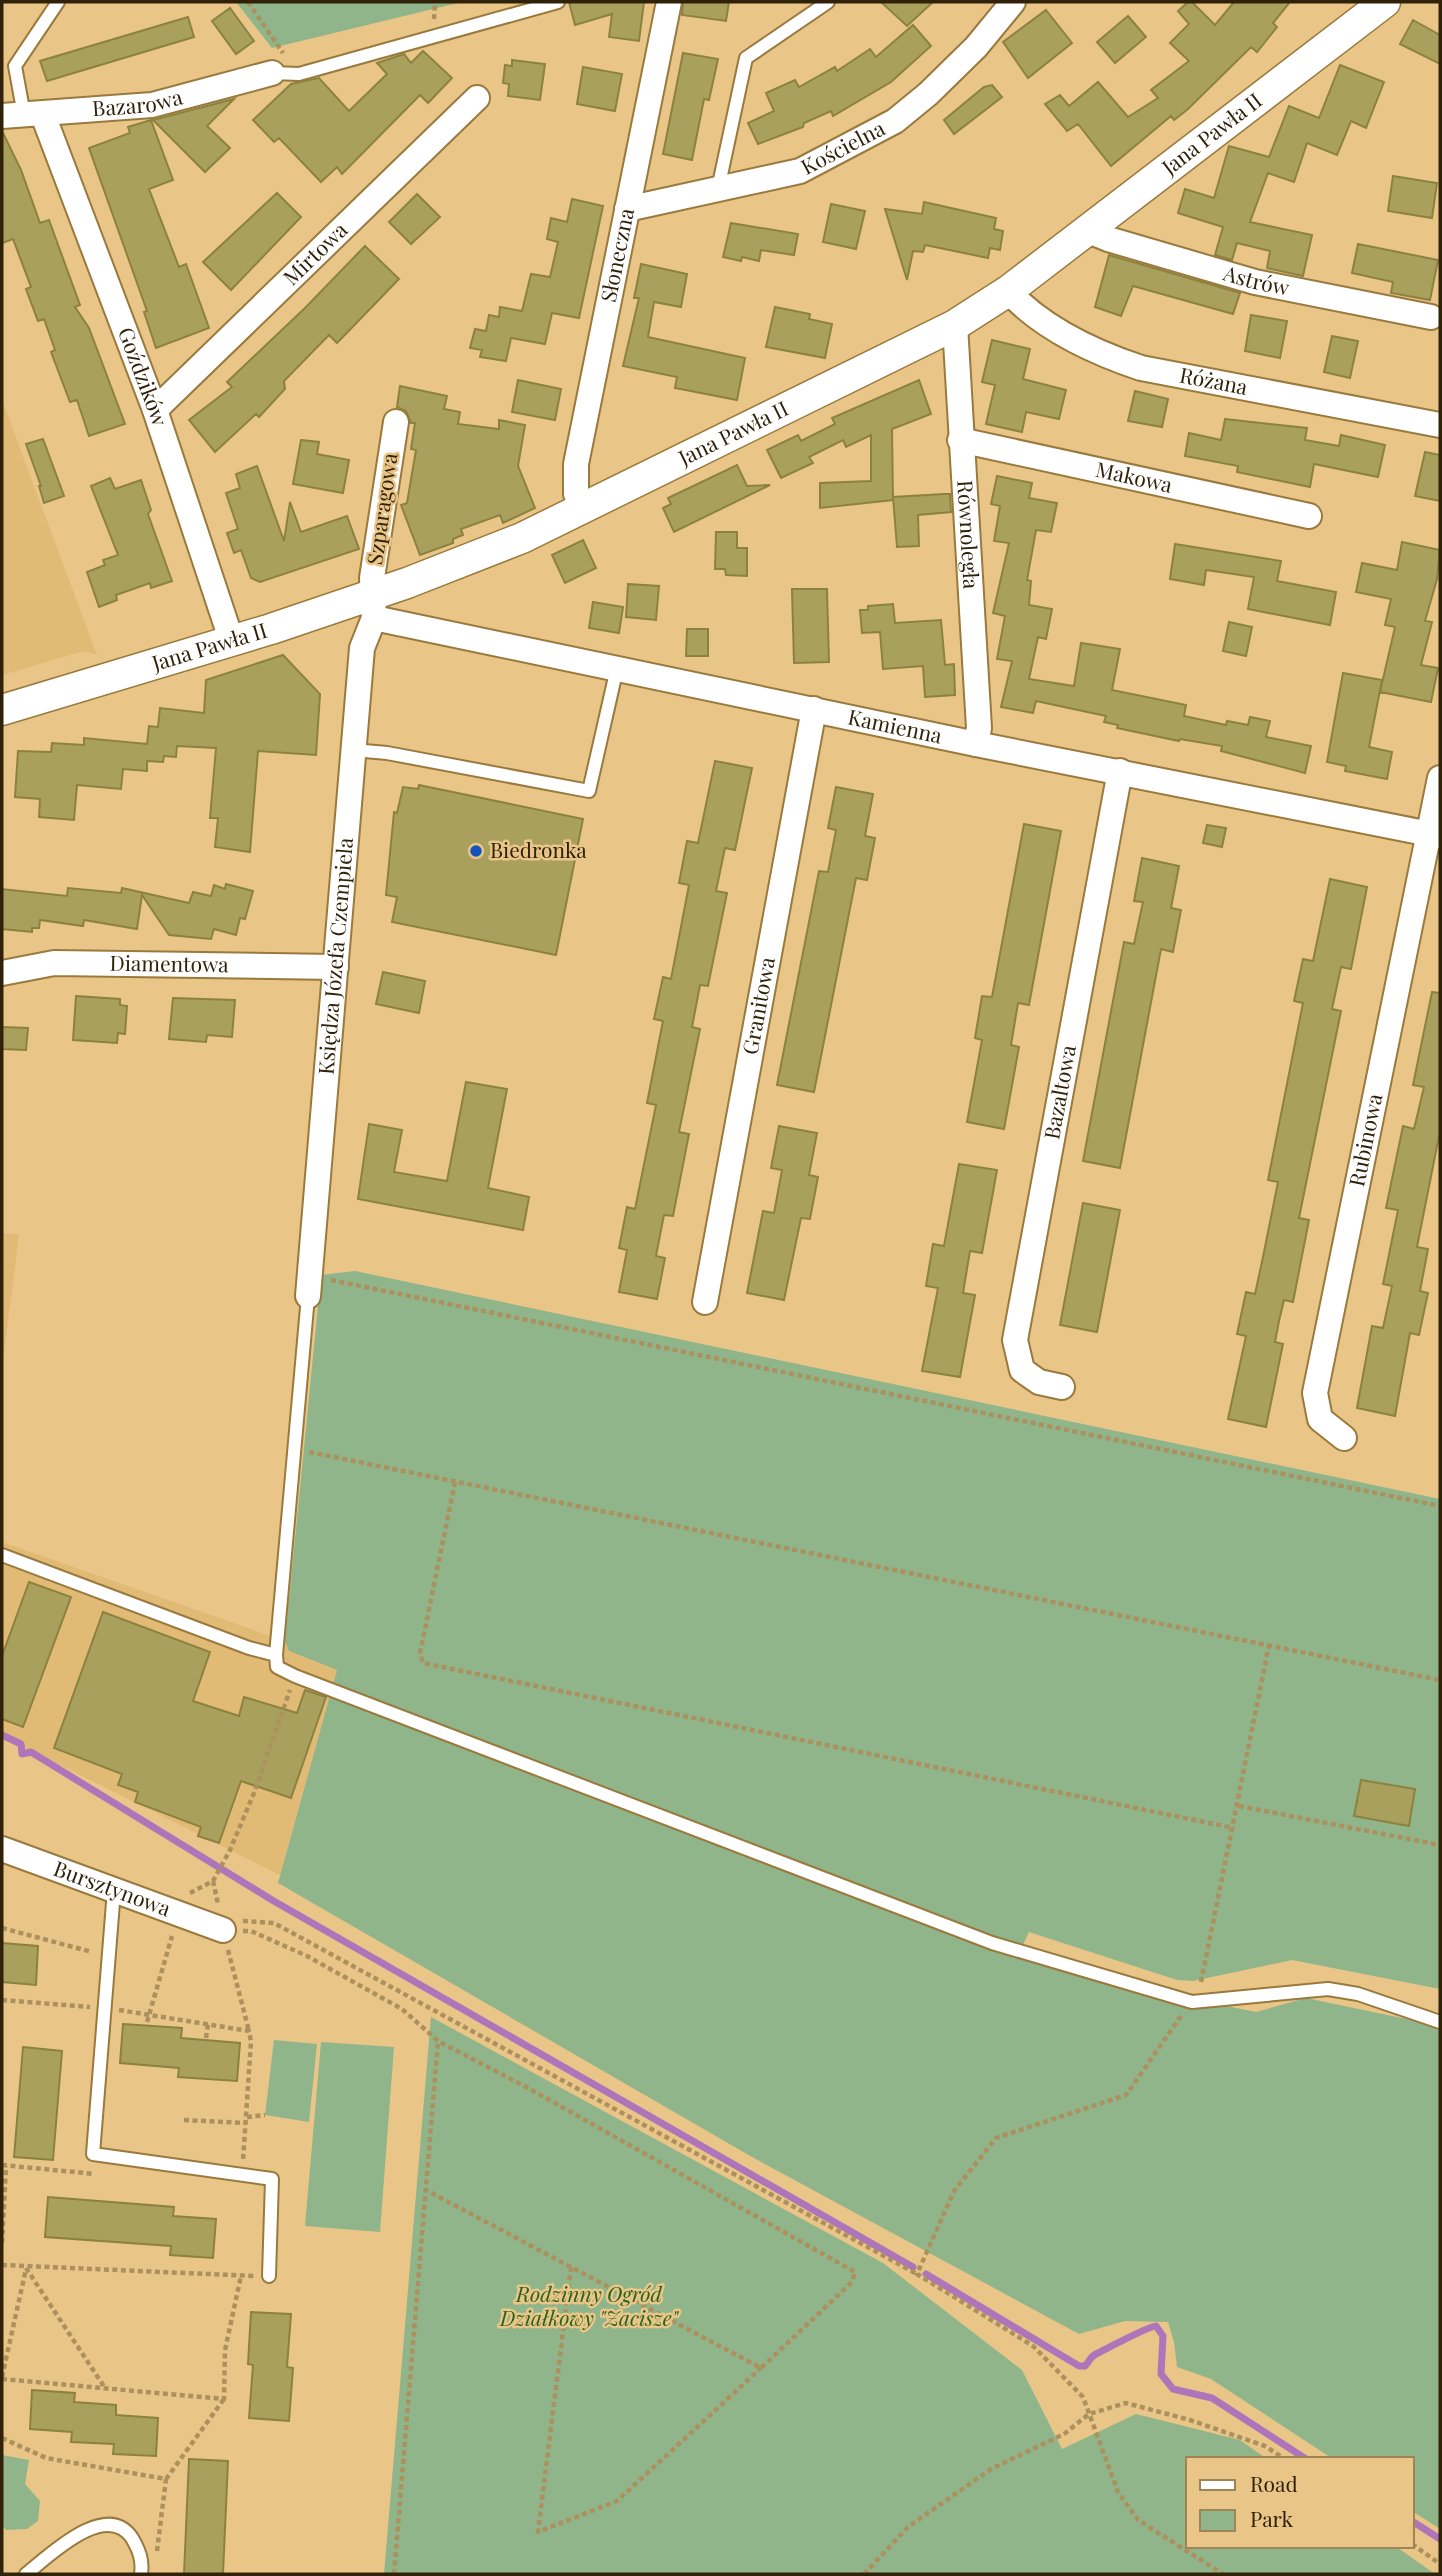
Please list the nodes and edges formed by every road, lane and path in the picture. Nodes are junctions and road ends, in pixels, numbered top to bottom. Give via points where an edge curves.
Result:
1 (58, 2) edge
2 (248, 2) edge
3 (558, 2) edge
4 (669, 2) edge
5 (828, 2) edge
6 (1013, 2) edge
7 (1385, 2) edge
8 (276, 66) junction
9 (477, 98) dead end
10 (23, 115) edge
11 (719, 189) junction
12 (627, 209) junction
13 (1086, 230) junction
14 (1008, 291) junction
15 (1431, 317) dead end
16 (955, 325) junction
17 (155, 410) junction
18 (396, 422) dead end
19 (1440, 425) edge
20 (960, 440) junction
21 (584, 508) junction
22 (1309, 516) dead end
23 (373, 607) junction
24 (232, 642) junction
25 (617, 668) junction
26 (814, 709) junction
27 (2, 710) edge
28 (976, 744) junction
29 (353, 750) junction
30 (1119, 771) junction
31 (1440, 778) edge
32 (1435, 834) edge
33 (336, 967) junction
34 (2, 973) edge
35 (309, 1287) junction
36 (705, 1301) dead end
37 (1062, 1387) dead end
38 (1344, 1438) dead end
39 (293, 1450) junction
40 (455, 1482) junction
41 (1440, 1506) edge
42 (2, 1555) edge
43 (1269, 1645) junction
44 (276, 1655) junction
45 (295, 1676) junction
46 (1440, 1680) edge
47 (1239, 1806) junction
48 (1234, 1828) junction
49 (1440, 1845) edge
50 (2, 1849) edge
51 (213, 1881) dead end
52 (114, 1890) junction
53 (179, 1914) junction
54 (2, 1928) edge
55 (223, 1930) junction
56 (109, 1956) junction
57 (1194, 1982) dead end
58 (2, 2000) edge
59 (1192, 2001) junction
60 (105, 2008) junction
61 (148, 2014) junction
62 (147, 2022) dead end
63 (1440, 2022) edge
64 (208, 2024) junction
65 (249, 2031) junction
66 (206, 2038) dead end
67 (438, 2041) junction
68 (265, 2115) dead end
69 (184, 2120) dead end
70 (247, 2120) junction
71 (6, 2166) dead end
72 (241, 2175) junction
73 (426, 2190) junction
74 (2, 2243) edge
75 (2, 2265) edge
76 (571, 2267) junction
77 (26, 2268) junction
78 (917, 2274) junction
79 (241, 2276) junction
80 (269, 2276) joint
81 (761, 2368) junction
82 (2, 2378) edge
83 (105, 2388) junction
84 (224, 2399) junction
85 (1089, 2414) junction
86 (2, 2438) edge
87 (1281, 2457) edge
88 (166, 2479) junction
89 (1414, 2545) edge
90 (1440, 2564) edge
91 (142, 2571) edge
92 (26, 2574) edge
93 (394, 2574) edge
94 (864, 2574) edge
95 (1223, 2574) edge

1 - 10 lane via 15,66
2 - 8 path via 284,54
3 - 8 lane via 299,74
4 - 12 street, Słoneczna
5 - 11 lane via 746,58
6 - 11 street, Kościelna via 976,47 895,121 800,171
7 - 13 street, Jana Pawła II
8 - 10 street, Bazarowa via 152,105
9 - 17 street, Mirtowa
10 - 17 street, Goździków
11 - 12 street, Kościelna
12 - 21 street, Słoneczna via 576,464 576,494
13 - 14 street, Jana Pawła II
13 - 15 street, Astrów via 1255,282
14 - 16 street, Jana Pawła II
14 - 19 street, Różana via 1030,314 1113,359 1141,368
16 - 20 street, Równoległa
16 - 21 street, Jana Pawła II
17 - 24 street, Goździków
18 - 23 street, Szparagowa
20 - 22 street, Makowa
20 - 28 street, Równoległa via 979,729
21 - 23 street, Jana Pawła II
23 - 24 street, Jana Pawła II
23 - 25 street, Kamienna
23 - 29 street, Księdza Józefa Czempiela via 362,648
24 - 27 street, Jana Pawła II
25 - 26 street, Kamienna
25 - 29 lane via 589,791
26 - 28 street, Kamienna
26 - 36 street, Granitowa
28 - 30 street, Kamienna
29 - 33 street, Księdza Józefa Czempiela
30 - 32 street, Kamienna
30 - 37 street, Bazaltowa via 1015,1339 1022,1370 1039,1382
31 - 32 street, Rubinowa
32 - 38 street, Rubinowa via 1419,873 1315,1393 1320,1419
33 - 34 street, Diamentowa via 54,963
33 - 35 street, Księdza Józefa Czempiela
35 - 39 lane
35 - 41 path
39 - 40 path
39 - 44 lane
40 - 43 path
40 - 48 path via 420,1653 423,1662
42 - 44 lane
43 - 46 path
43 - 47 path
44 - 45 lane via 277,1667
45 - 51 path via 254,1793
45 - 59 lane via 992,1943
47 - 48 path
47 - 49 path
48 - 57 path via 1203,1982
50 - 52 street, Bursztynowa
52 - 53 street, Bursztynowa
52 - 56 lane
53 - 55 street, Bursztynowa
53 - 61 path
54 - 56 path
55 - 65 path
55 - 67 path via 251,1931 307,1956 402,2010
55 - 78 path via 248,1919 274,1923
56 - 60 lane
58 - 60 path
59 - 63 lane via 1328,1989 1358,1994
59 - 78 path via 1126,2095 996,2138 954,2191
60 - 61 path
60 - 72 lane via 93,2154
61 - 62 path
61 - 64 path
64 - 65 path
64 - 66 path
65 - 70 path
67 - 73 path
67 - 81 path via 855,2272 852,2282
68 - 70 path
69 - 70 path
70 - 72 path
71 - 74 path
72 - 80 lane via 272,2179
73 - 76 path
73 - 93 path
75 - 77 path
76 - 81 path
76 - 81 path via 538,2532 617,2501
77 - 79 path
77 - 82 path
77 - 83 path
78 - 85 path via 1033,2346 1083,2397
79 - 80 path
79 - 84 path via 225,2350
82 - 83 path
83 - 84 path
84 - 88 path
85 - 87 path via 1126,2403 1190,2420
85 - 94 path via 1064,2434 990,2469 908,2527
85 - 95 path via 1118,2492 1138,2520
86 - 88 path via 46,2458
88 - 91 path via 156,2559
89 - 90 path
91 - 92 lane via 141,2555 128,2533 119,2527 101,2526 72,2538

